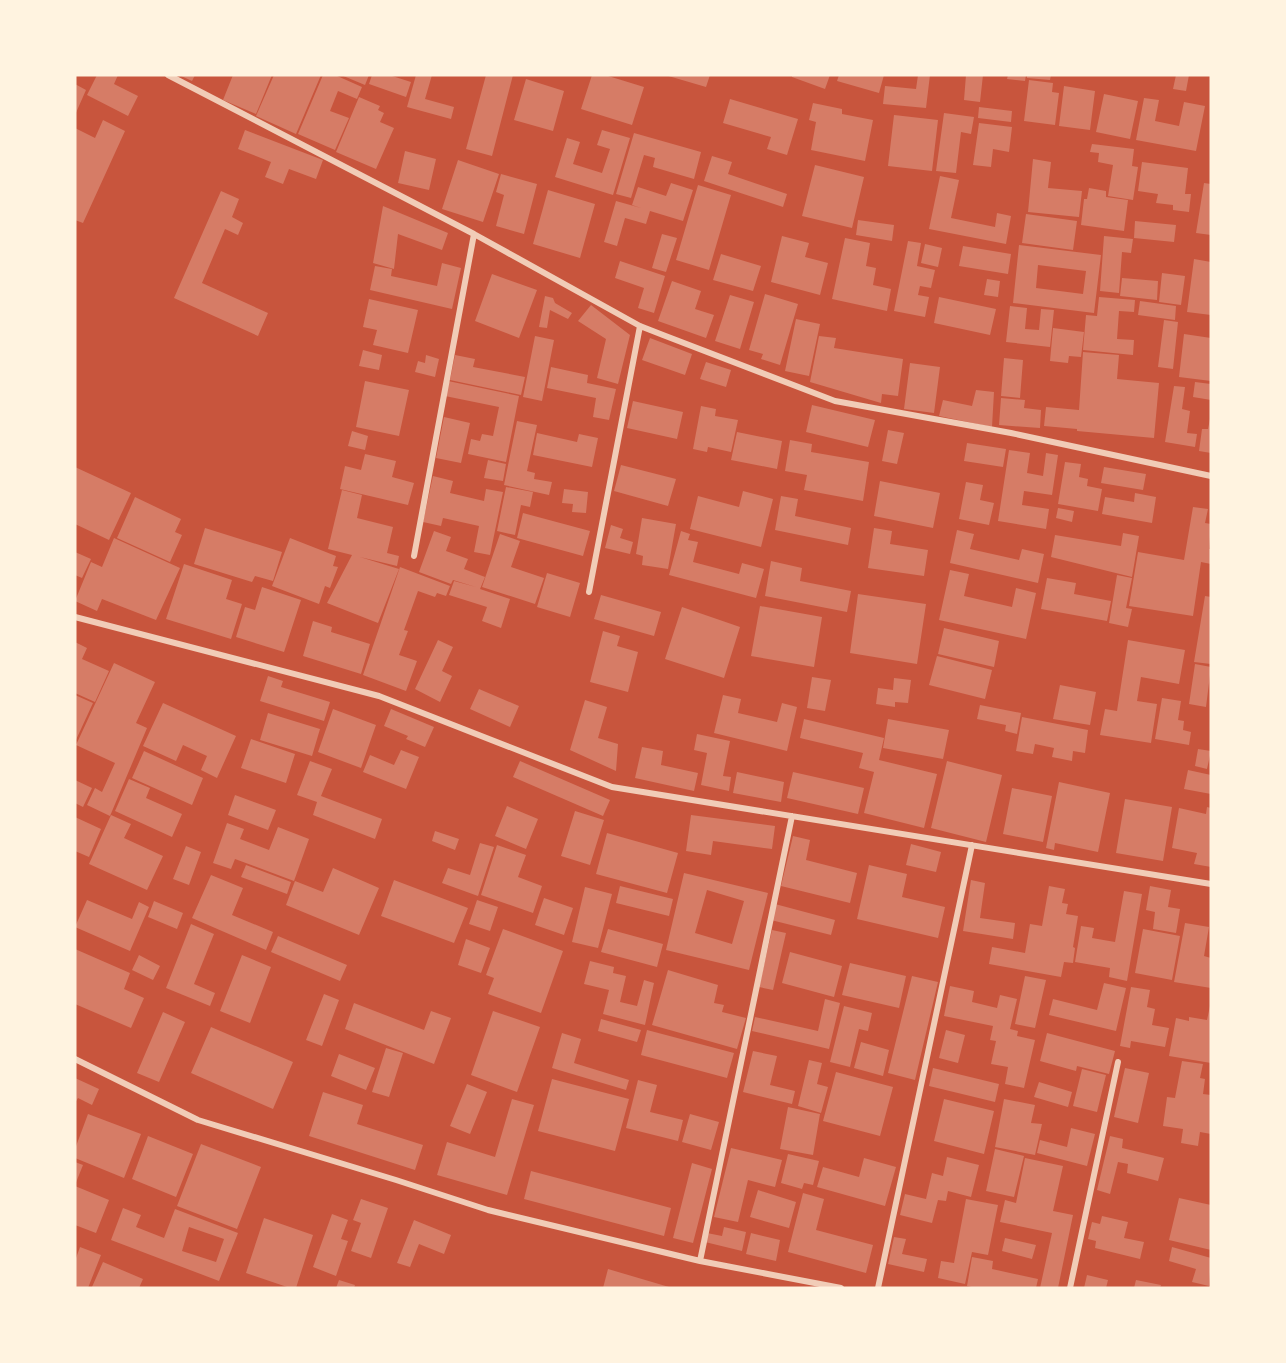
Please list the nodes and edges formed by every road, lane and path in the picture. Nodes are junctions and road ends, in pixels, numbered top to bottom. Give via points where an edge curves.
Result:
1 (168, 75) edge
2 (474, 234) junction
3 (640, 326) junction
4 (1211, 476) edge
5 (414, 556) dead end
6 (589, 592) dead end
7 (75, 617) edge
8 (792, 816) junction
9 (972, 845) junction
10 (1211, 884) edge
11 (75, 1059) edge
12 (1118, 1062) dead end
13 (700, 1261) junction
14 (841, 1288) edge
15 (878, 1288) edge
16 (1070, 1288) edge

1 - 2 street
2 - 3 street
2 - 5 street
3 - 4 street via 835,401 1011,433
3 - 6 street
7 - 8 street via 380,696 612,787
8 - 9 street
8 - 13 street
9 - 10 street
9 - 15 street
11 - 13 street via 198,1120 488,1210
12 - 16 street
13 - 14 street

